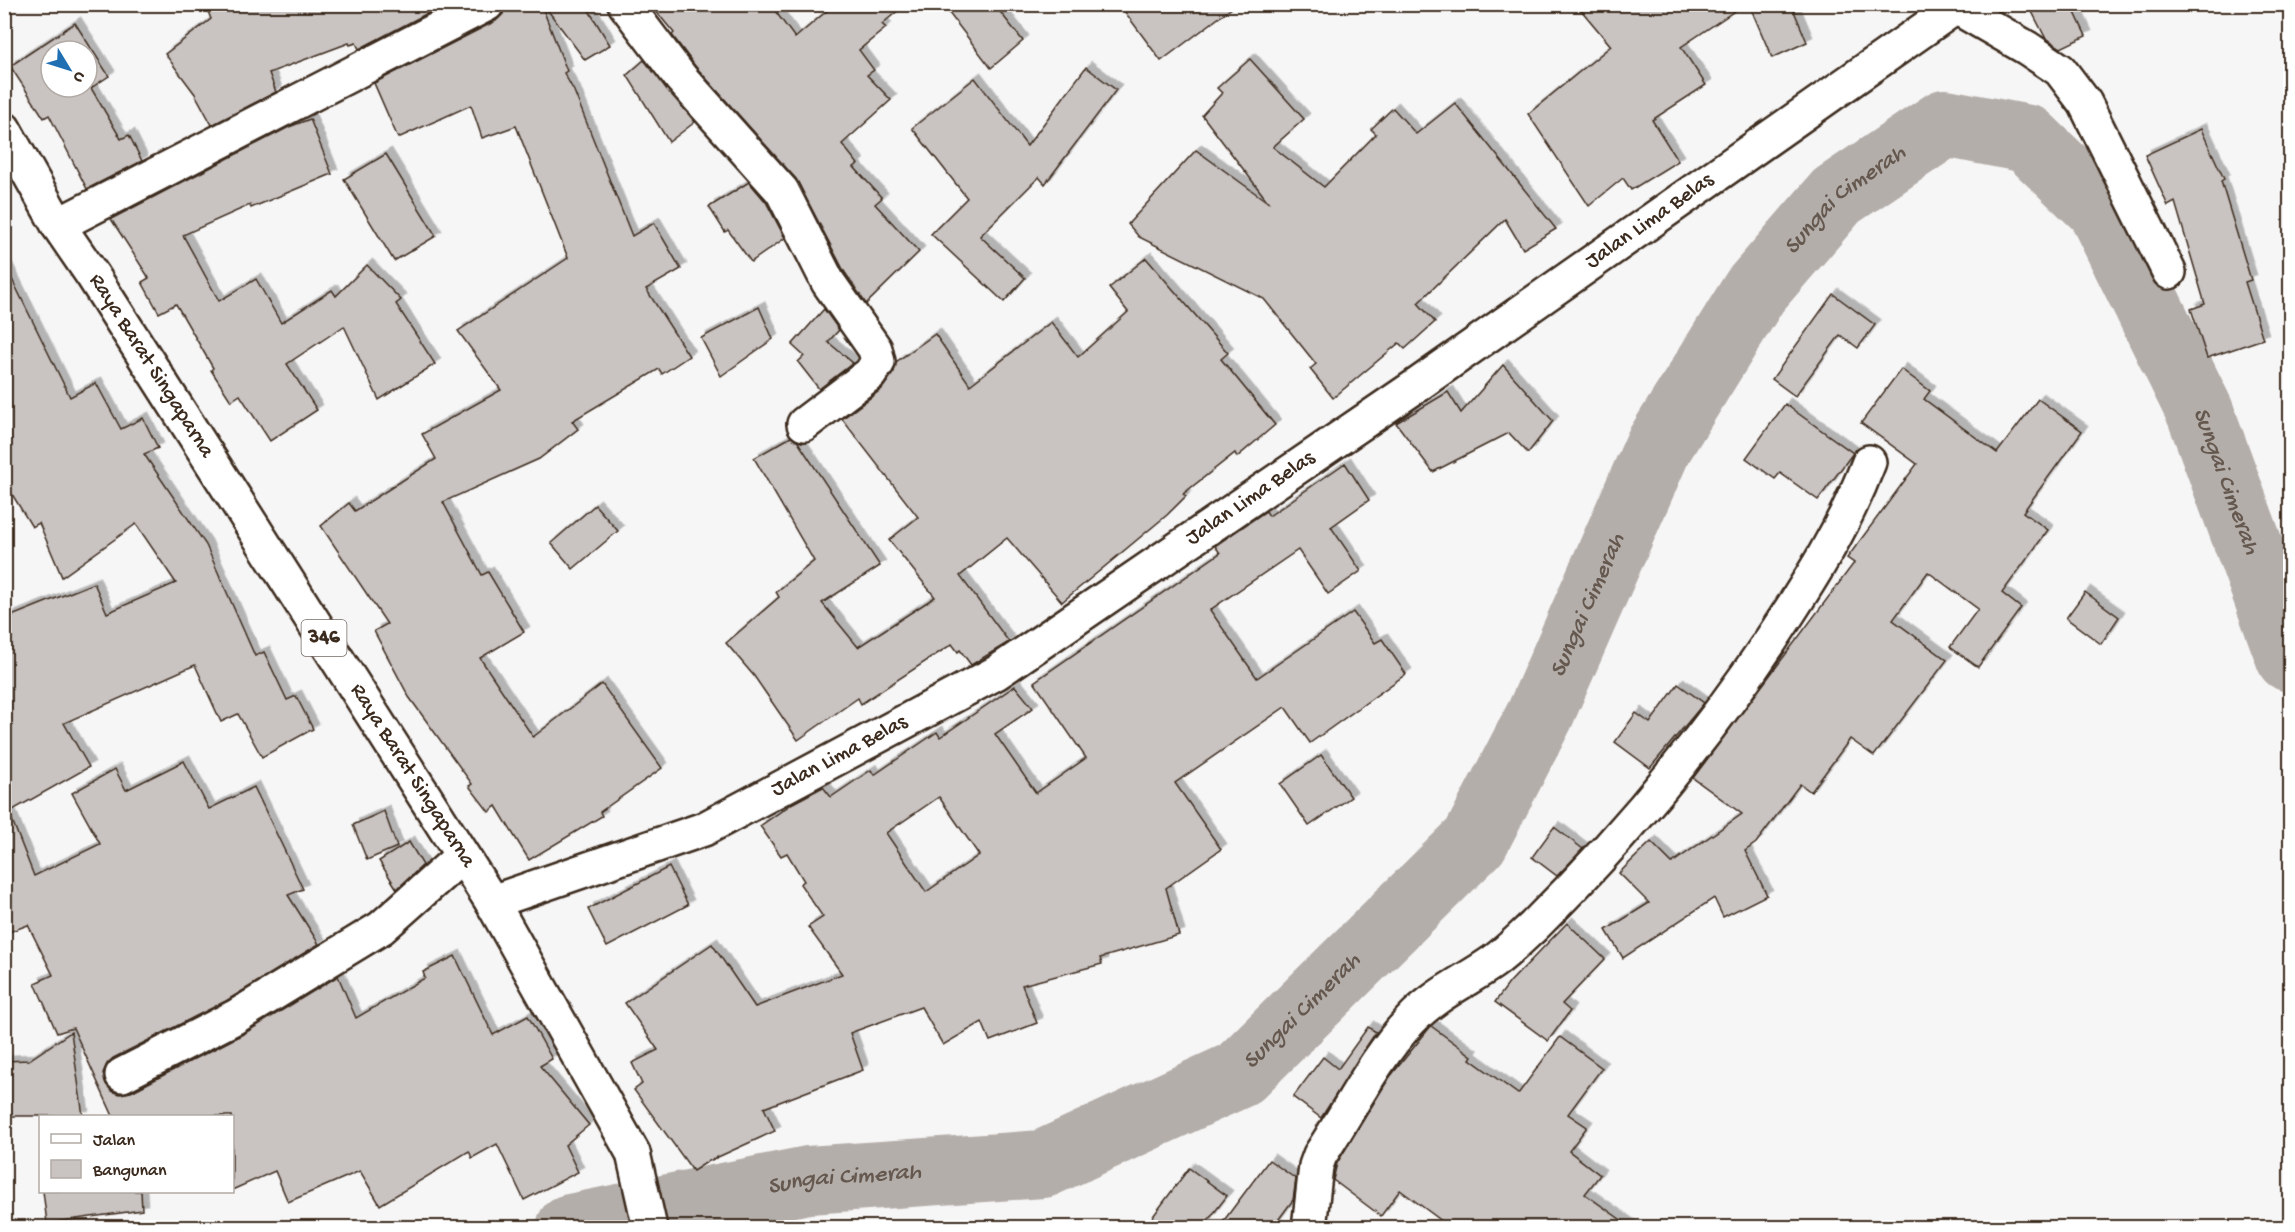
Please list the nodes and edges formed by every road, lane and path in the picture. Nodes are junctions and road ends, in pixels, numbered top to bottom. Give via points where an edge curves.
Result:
1 (487, 4) edge
2 (625, 4) edge
3 (1958, 6) edge
4 (4, 129) edge
5 (58, 225) junction
6 (2169, 272) dead end
7 (804, 424) dead end
8 (1869, 462) dead end
9 (462, 856) junction
10 (492, 902) junction
11 (123, 1075) dead end
12 (650, 1227) edge
13 (1309, 1227) edge

1 - 5 street
2 - 7 street via 681,78 782,191 828,282 875,349 878,362 870,374
3 - 6 street via 2060,70 2085,103
3 - 10 street, Jalan Lima Belas via 1413,388 996,673 704,829
4 - 5 street, Raya Barat Singaparna / 346
5 - 9 street, Raya Barat Singaparna / 346
8 - 13 street via 1851,510 1821,566 1742,684 1656,795 1533,927 1494,961 1412,1019 1377,1064 1320,1155
9 - 10 street, Raya Barat Singaparna / 346
9 - 11 street via 381,927 236,1017
10 - 12 street, Raya Barat Singaparna / 346 via 633,1153

